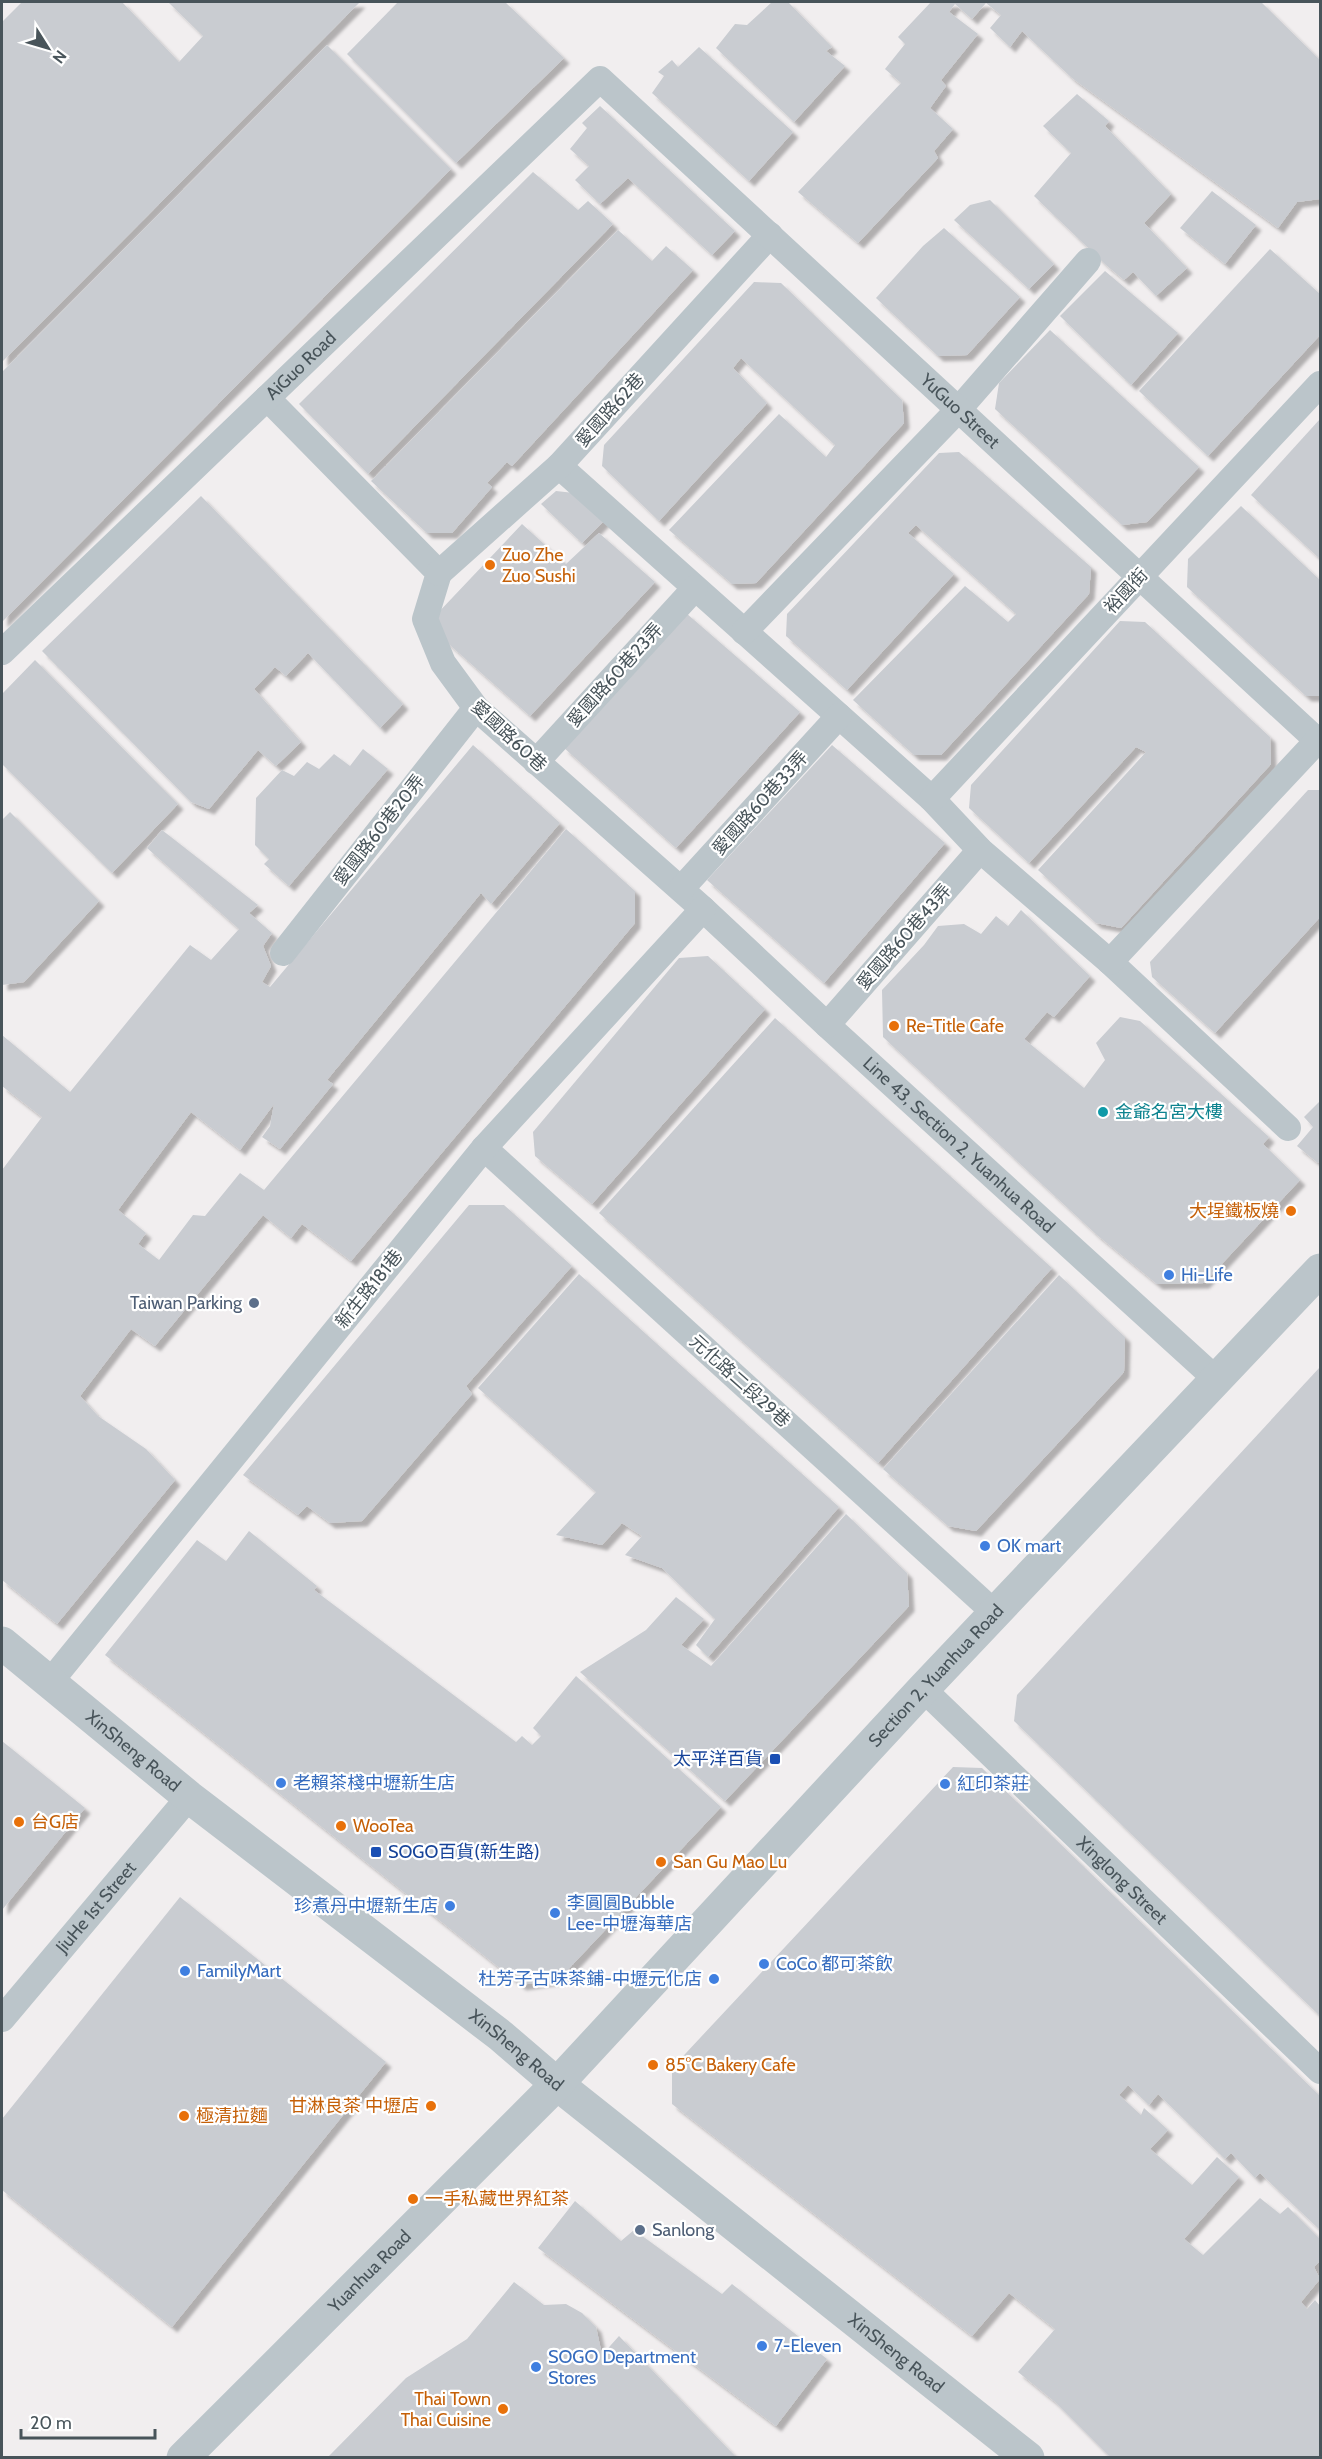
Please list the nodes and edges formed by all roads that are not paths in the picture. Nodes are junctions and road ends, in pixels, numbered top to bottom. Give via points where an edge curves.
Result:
1 (600, 79) joint
2 (770, 235) junction
3 (1088, 261) dead end
4 (1320, 384) edge
5 (267, 398) junction
6 (959, 409) junction
7 (559, 466) junction
8 (439, 573) junction
9 (1140, 576) junction
10 (695, 588) junction
11 (744, 632) junction
12 (2, 652) edge
13 (476, 708) junction
14 (839, 716) junction
15 (1320, 741) edge
16 (536, 762) junction
17 (932, 799) junction
18 (980, 850) junction
19 (681, 889) junction
20 (703, 909) junction
21 (283, 953) dead end
22 (1110, 962) junction
23 (827, 1025) junction
24 (1288, 1128) dead end
25 (484, 1148) junction
26 (1320, 1270) edge
27 (1217, 1380) junction
28 (996, 1614) junction
29 (2, 1643) edge
30 (51, 1682) junction
31 (923, 1689) junction
32 (189, 1797) junction
33 (2, 2019) edge
34 (1320, 2070) edge
35 (557, 2084) junction
36 (1024, 2456) edge
37 (183, 2457) edge

1 - 2 lane, YuGuo Street
1 - 5 lane, AiGuo Road
2 - 6 lane, YuGuo Street
2 - 7 lane, 愛國路62巷
3 - 6 lane
4 - 9 lane, 裕國街
5 - 8 lane
5 - 12 lane, AiGuo Road
6 - 9 lane, YuGuo Street
6 - 11 lane
7 - 8 lane, 愛國路62巷
7 - 10 lane
8 - 13 lane, 愛國路60巷 via 425,619 442,663
9 - 15 lane, YuGuo Street
9 - 17 lane, 裕國街
10 - 11 lane
10 - 16 lane, 愛國路60巷23弄
11 - 14 lane
13 - 16 lane, 愛國路60巷
13 - 21 lane, 愛國路60巷20弄
14 - 17 lane
14 - 19 lane, 愛國路60巷33弄
15 - 22 lane
16 - 19 lane, 愛國路60巷
17 - 18 lane
18 - 22 lane
18 - 23 lane, 愛國路60巷43弄
19 - 20 lane, 愛國路60巷
20 - 23 lane, Line 43, Section 2, Yuanhua Road
20 - 25 lane, 新生路181巷
22 - 24 lane
23 - 27 lane, Line 43, Section 2, Yuanhua Road
25 - 28 lane, 元化路二段29巷
25 - 30 lane, 新生路181巷
26 - 27 street, Section 2, Yuanhua Road
27 - 28 street, Section 2, Yuanhua Road
28 - 31 street, Section 2, Yuanhua Road
29 - 30 street, XinSheng Road
30 - 32 street, XinSheng Road
31 - 34 lane, Xinglong Street
31 - 35 street, Section 2, Yuanhua Road
32 - 33 lane, JiuHe 1st Street
32 - 35 street, XinSheng Road via 501,2036
35 - 36 street, XinSheng Road
35 - 37 street, Yuanhua Road

